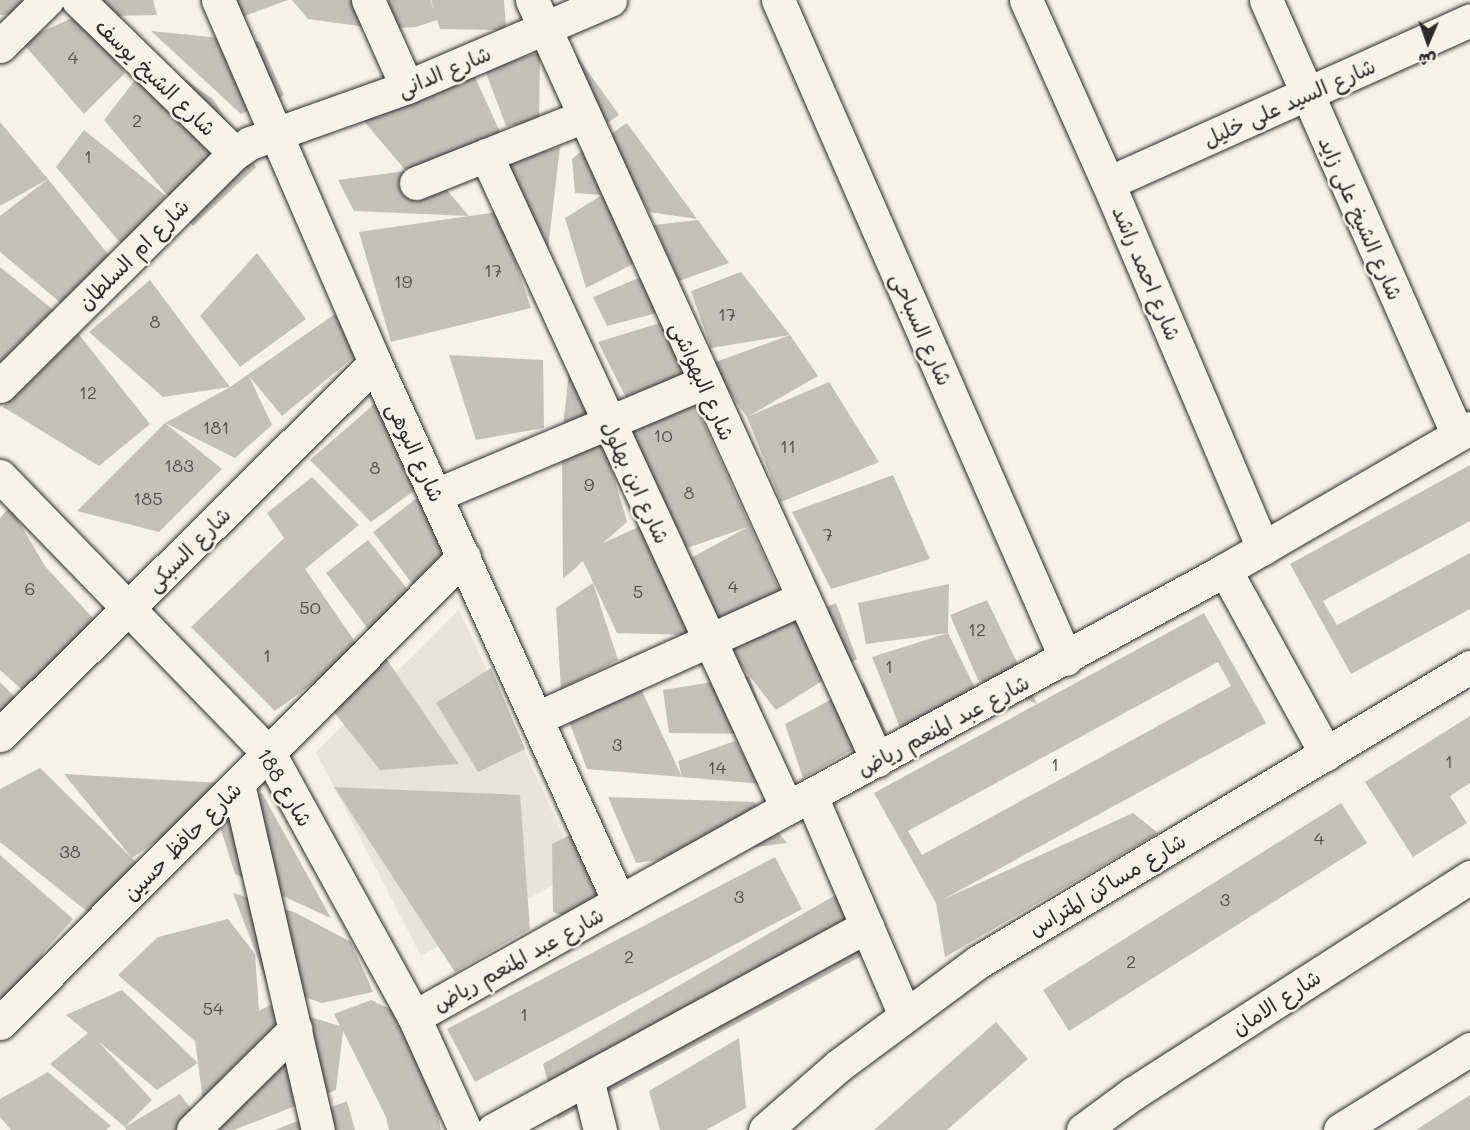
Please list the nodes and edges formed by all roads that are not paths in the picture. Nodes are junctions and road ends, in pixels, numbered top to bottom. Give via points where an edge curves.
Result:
1 (47, 0) edge
2 (78, 0) edge
3 (218, 0) edge
4 (368, 0) edge
5 (610, 0) edge
6 (778, 0) edge
7 (1026, 0) edge
8 (1266, 0) edge
9 (538, 14) edge
10 (1470, 20) edge
11 (0, 46) edge
12 (407, 87) junction
13 (1306, 94) junction
14 (584, 116) junction
15 (275, 135) junction
16 (235, 153) junction
17 (486, 155) junction
18 (416, 183) dead end
19 (1108, 183) junction
20 (375, 363) junction
21 (703, 383) junction
22 (0, 386) edge
23 (609, 423) junction
24 (1464, 431) edge
25 (0, 476) edge
26 (436, 495) junction
27 (1263, 549) junction
28 (464, 556) junction
29 (1225, 570) junction
30 (803, 598) junction
31 (128, 608) junction
32 (710, 640) junction
33 (1066, 659) junction
34 (1470, 667) edge
35 (537, 718) junction
36 (0, 735) edge
37 (270, 754) junction
38 (1326, 754) junction
39 (878, 760) junction
40 (238, 783) junction
41 (799, 802) junction
42 (1470, 877) edge
43 (619, 902) junction
44 (867, 926) junction
45 (904, 1013) junction
46 (2, 1017) edge
47 (414, 1017) junction
48 (295, 1029) junction
49 (1470, 1049) edge
50 (587, 1079) junction
51 (193, 1130) edge
52 (318, 1130) edge
53 (465, 1130) edge
54 (493, 1130) edge
55 (600, 1130) edge
56 (765, 1130) edge
57 (1083, 1130) edge
58 (1340, 1130) edge

1 - 11 street
2 - 16 street, شارع الشيخ يوسف
3 - 15 street, شارع البوهى
4 - 12 street
5 - 9 street, شارع الدانى
6 - 33 street, شارع السباحى
7 - 19 street, شارع احمد راشد
8 - 13 street, شارع الشيخ على زايد
9 - 12 street, شارع الدانى
9 - 14 street, شارع البهواشى
10 - 13 street, شارع السيد على خليل
12 - 15 street, شارع الدانى
13 - 19 street, شارع السيد على خليل
13 - 24 street, شارع الشيخ على زايد
14 - 17 street
14 - 21 street, شارع البهواشى
15 - 16 street, شارع ام السلطان
15 - 20 street, شارع البوهى
16 - 22 street, شارع ام السلطان
17 - 18 street
17 - 23 street, شارع ابن بهلول
19 - 27 street, شارع احمد راشد
20 - 26 street, شارع البوهى
20 - 31 street, شارع السبكى
21 - 23 street
21 - 30 street, شارع البهواشى
23 - 26 street
23 - 32 street, شارع ابن بهلول
24 - 27 street, شارع عبد المنعم رياض
25 - 31 street, شارع 188
26 - 28 street, شارع البوهى
27 - 29 street, شارع عبد المنعم رياض
28 - 35 street, شارع البوهى
28 - 37 street, شارع حافظ حسين
29 - 33 street, شارع عبد المنعم رياض
29 - 38 street
30 - 32 street
30 - 39 street, شارع البهواشى
31 - 36 street, شارع السبكى
31 - 37 street, شارع 188
32 - 35 street
32 - 41 street, شارع ابن بهلول
33 - 39 street, شارع عبد المنعم رياض
34 - 38 street, شارع مساكن المتراس
35 - 43 street, شارع البوهى
37 - 40 street, شارع حافظ حسين
37 - 47 street, شارع 188
38 - 45 street, شارع مساكن المتراس via 978,962
39 - 41 street, شارع عبد المنعم رياض
40 - 46 street, شارع حافظ حسين
40 - 48 street
41 - 43 street, شارع عبد المنعم رياض
41 - 44 street, شارع ابن بهلول
42 - 57 street, شارع الامان via 1132,1094
43 - 47 street, شارع عبد المنعم رياض
44 - 45 street, شارع ابن بهلول
44 - 50 street
45 - 56 street, شارع مساكن المتراس
47 - 53 street, شارع 188
48 - 51 street
48 - 52 street
49 - 58 street
50 - 54 street
50 - 55 street

